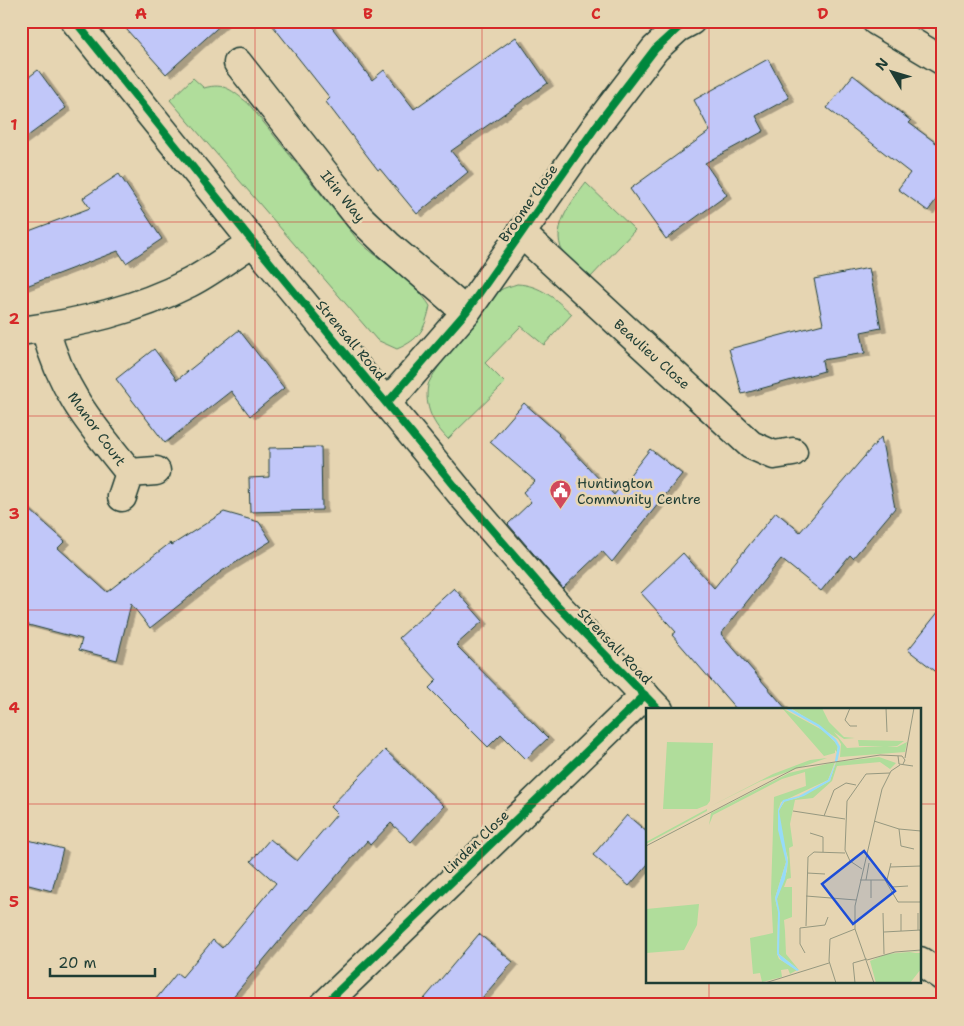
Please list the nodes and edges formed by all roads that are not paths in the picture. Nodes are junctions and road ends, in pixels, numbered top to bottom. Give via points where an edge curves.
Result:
1 (75, 21) edge
2 (691, 21) edge
3 (876, 21) edge
4 (943, 61) edge
5 (238, 63) dead end
6 (522, 234) junction
7 (253, 242) junction
8 (466, 312) junction
9 (33, 329) edge
10 (386, 403) junction
11 (793, 452) dead end
12 (136, 480) dead end
13 (652, 703) edge
14 (646, 709) edge
15 (922, 962) edge
16 (943, 977) edge
17 (324, 1005) edge

1 - 7 street, Strensall Road
2 - 6 street, Broome Close via 655,49 597,125
3 - 4 street
5 - 8 street, Ikin Way via 359,217
6 - 8 street, Broome Close
6 - 11 street, Beaulieu Close via 752,444 774,455
7 - 9 street via 190,283 143,304 94,320
7 - 10 street, Strensall Road
8 - 10 street, Broome Close
9 - 12 street, Manor Court via 94,429
10 - 13 street, Strensall Road via 558,606
14 - 17 street, Linden Close
15 - 16 street

